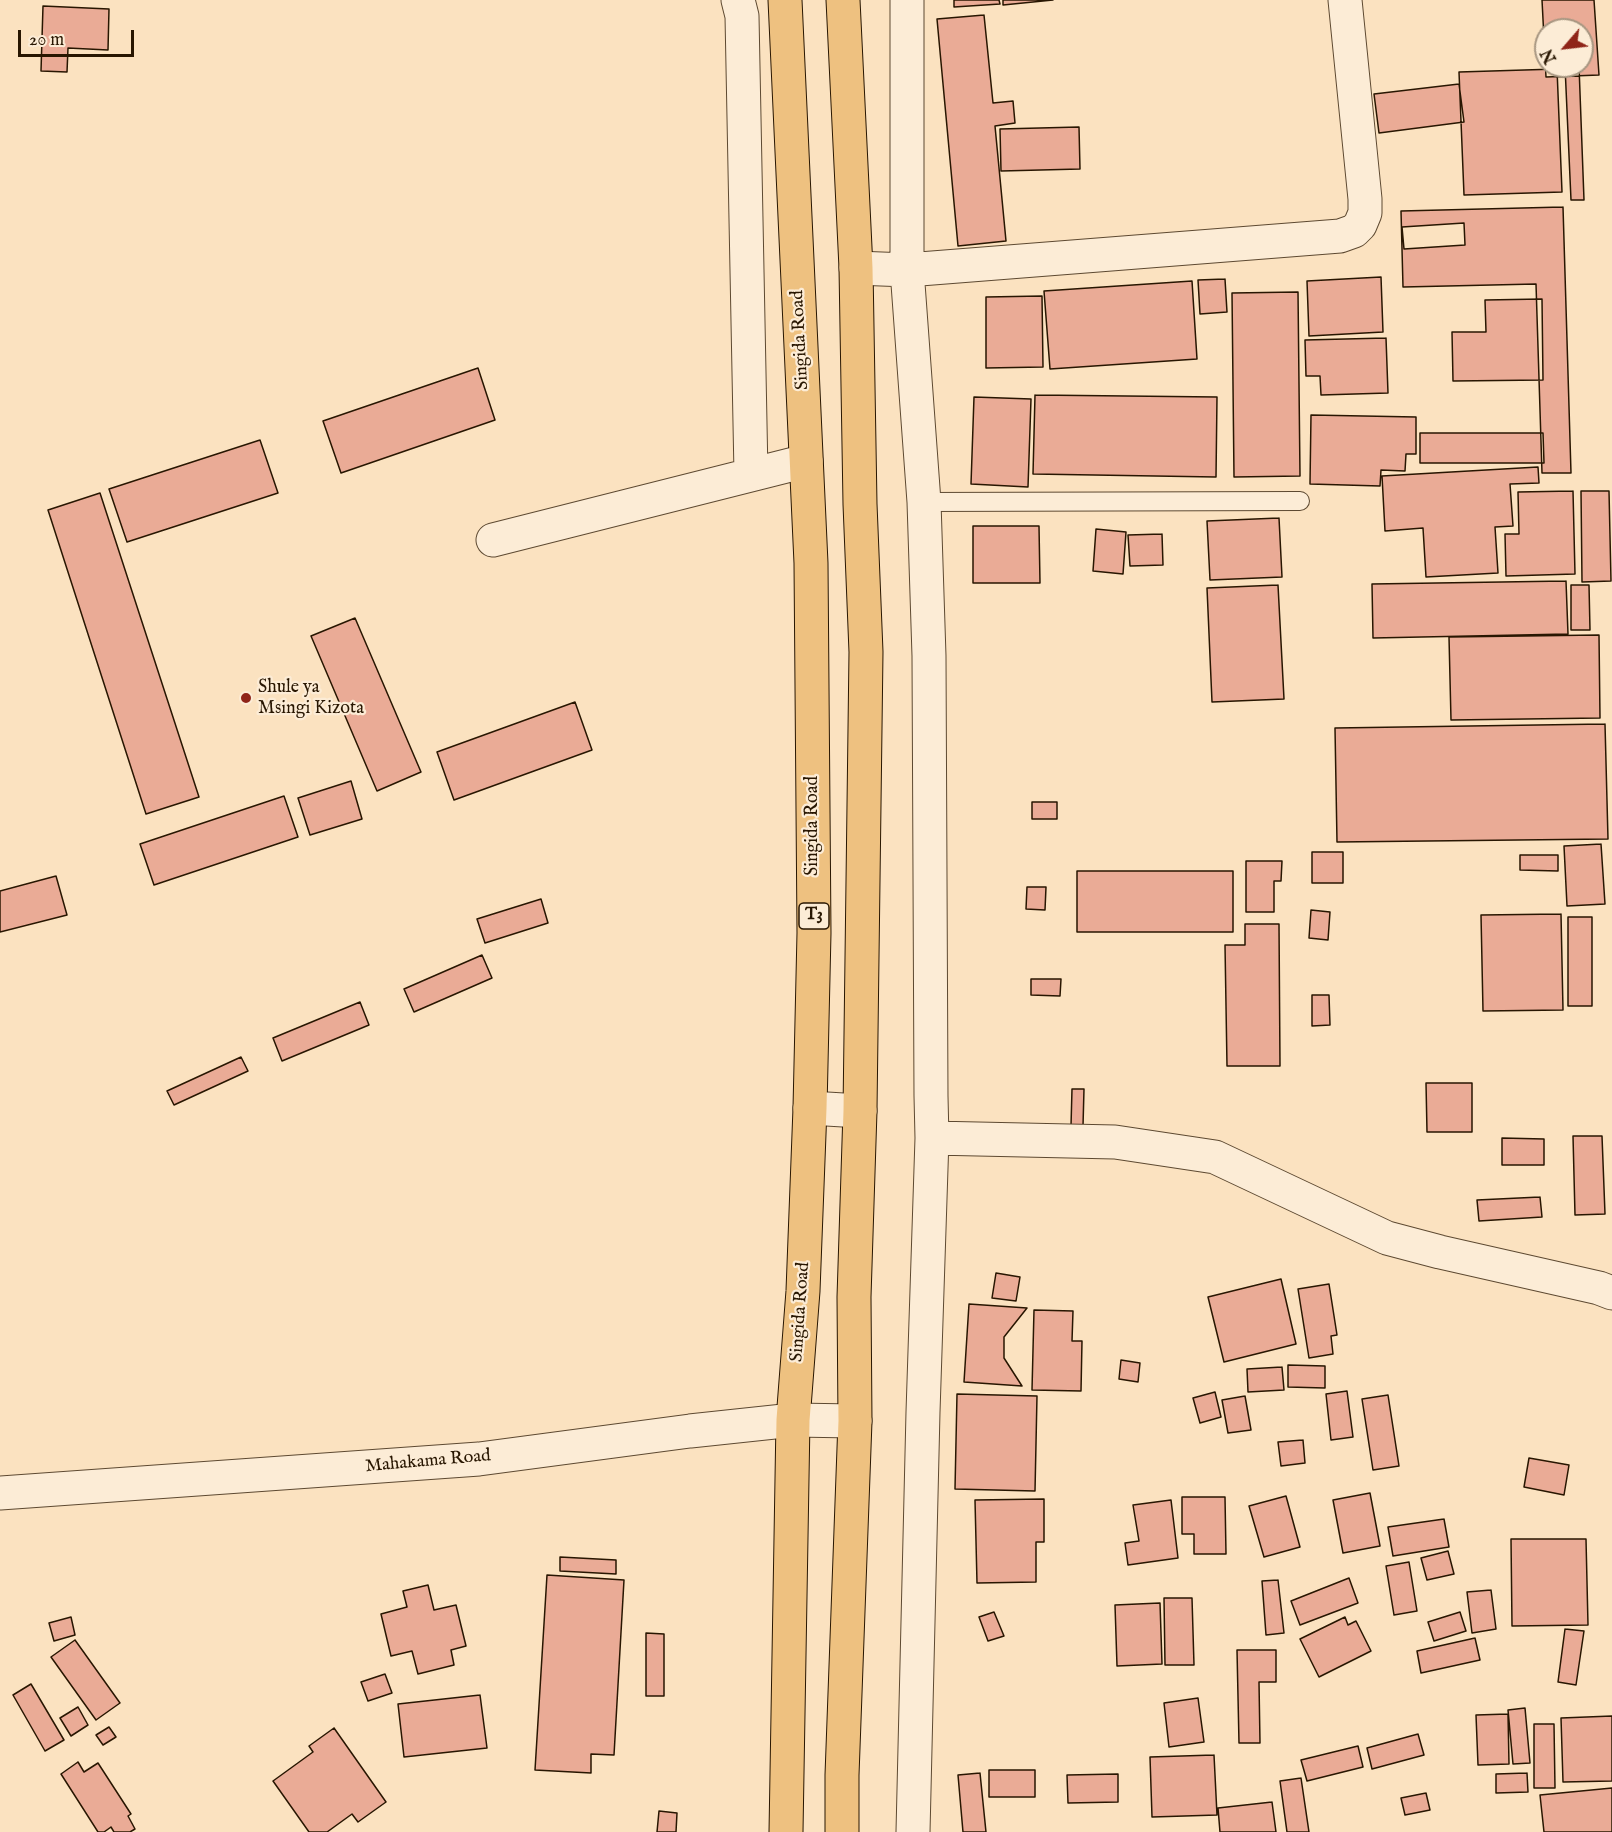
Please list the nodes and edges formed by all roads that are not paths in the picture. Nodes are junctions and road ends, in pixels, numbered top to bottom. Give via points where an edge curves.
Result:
1 (738, 0) edge
2 (785, 0) edge
3 (843, 0) edge
4 (907, 0) edge
5 (1345, 0) edge
6 (856, 268) junction
7 (907, 270) junction
8 (806, 460) junction
9 (752, 474) junction
10 (1300, 501) dead end
11 (924, 502) junction
12 (493, 540) dead end
13 (810, 1108) junction
14 (860, 1111) junction
15 (932, 1138) junction
16 (1612, 1293) edge
17 (794, 1420) junction
18 (855, 1421) junction
19 (0, 1493) edge
20 (786, 1832) edge
21 (842, 1832) edge
22 (914, 1832) edge

1 - 9 street via 742,16
2 - 8 highway, Singida Road / T3
3 - 6 highway
4 - 7 street
5 - 7 street via 1365,199 1365,213 1354,231 1340,236
6 - 7 street
6 - 14 highway via 866,652
7 - 11 street
8 - 9 street
8 - 13 highway, Singida Road / T3 via 813,766
9 - 12 street
10 - 11 lane
11 - 15 street via 929,656
13 - 14 street
13 - 17 highway, Singida Road / T3
14 - 18 highway via 854,1296
15 - 16 street via 1115,1142 1215,1157 1387,1238
15 - 22 street
17 - 18 street, Mahakama Road
17 - 19 street, Mahakama Road via 479,1459
17 - 20 highway, Singida Road / T3
18 - 21 highway

